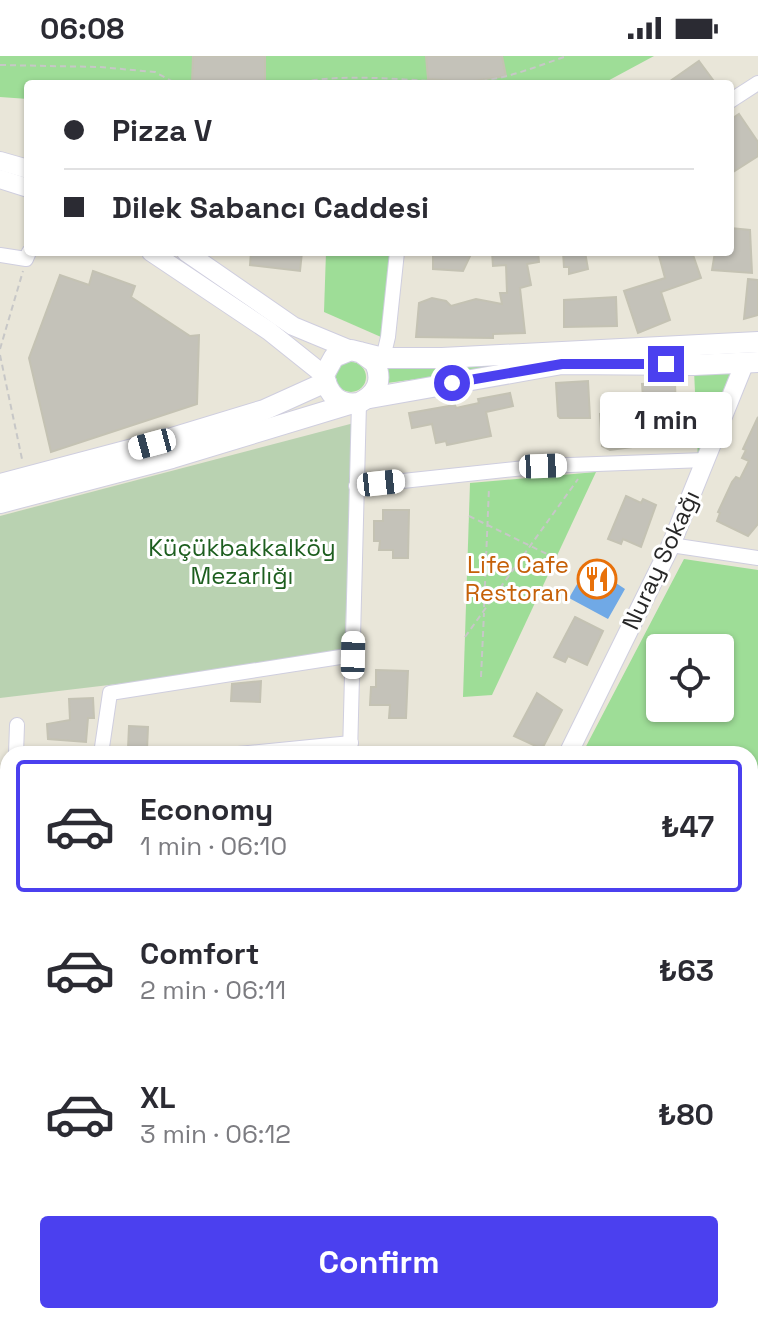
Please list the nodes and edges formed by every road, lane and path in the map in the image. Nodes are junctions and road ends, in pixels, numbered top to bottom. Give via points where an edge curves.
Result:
1 (567, 56) edge
2 (0, 65) edge
3 (374, 77) junction
4 (170, 80) edge
5 (339, 80) edge
6 (374, 80) edge
7 (430, 80) edge
8 (480, 80) edge
9 (758, 83) edge
10 (734, 98) edge
11 (0, 161) edge
12 (24, 168) edge
13 (0, 179) edge
14 (24, 187) edge
15 (0, 255) edge
16 (24, 255) edge
17 (28, 256) edge
18 (157, 256) edge
19 (192, 256) edge
20 (397, 256) edge
21 (758, 342) edge
22 (0, 349) edge
23 (356, 351) junction
24 (0, 355) edge
25 (383, 358) junction
26 (752, 362) edge
27 (325, 379) junction
28 (360, 402) junction
29 (705, 460) junction
30 (26, 477) junction
31 (578, 479) dead end
32 (0, 484) edge
33 (356, 486) junction
34 (489, 488) dead end
35 (0, 503) edge
36 (469, 516) dead end
37 (488, 525) junction
38 (671, 545) junction
39 (530, 546) junction
40 (547, 554) dead end
41 (758, 558) edge
42 (466, 590) dead end
43 (485, 592) junction
44 (496, 594) junction
45 (541, 600) dead end
46 (484, 610) junction
47 (465, 637) dead end
48 (353, 655) junction
49 (481, 677) dead end
50 (17, 725) dead end
51 (16, 746) edge
52 (102, 746) edge
53 (350, 746) edge
54 (572, 746) edge

1 - 8 path
2 - 4 path via 99,67 155,72
3 - 5 path
3 - 6 path
3 - 7 path
9 - 10 street
11 - 12 street
13 - 14 street
15 - 16 street
17 - 22 path
18 - 27 street via 269,331
19 - 23 street via 293,326
20 - 25 street
21 - 25 main road
23 - 25 main road
23 - 27 main road via 334,357
23 - 28 main road via 369,356 378,371 376,390
24 - 30 path
26 - 28 main road via 562,364
26 - 29 street, Nuray Sokağı
27 - 28 main road via 334,397
27 - 30 main road via 264,410
28 - 33 street
28 - 35 main road
29 - 33 street via 543,466
29 - 38 street, Nuray Sokağı
30 - 32 main road
31 - 39 path
33 - 48 street
34 - 37 path
36 - 37 path
37 - 39 path
37 - 43 path
38 - 41 street
38 - 54 street, Nuray Sokağı
39 - 40 path
39 - 44 path
42 - 43 path
43 - 44 path
43 - 46 path
44 - 45 path
44 - 46 path
46 - 47 path
46 - 49 path
48 - 52 street via 110,693
48 - 53 street
50 - 51 street

